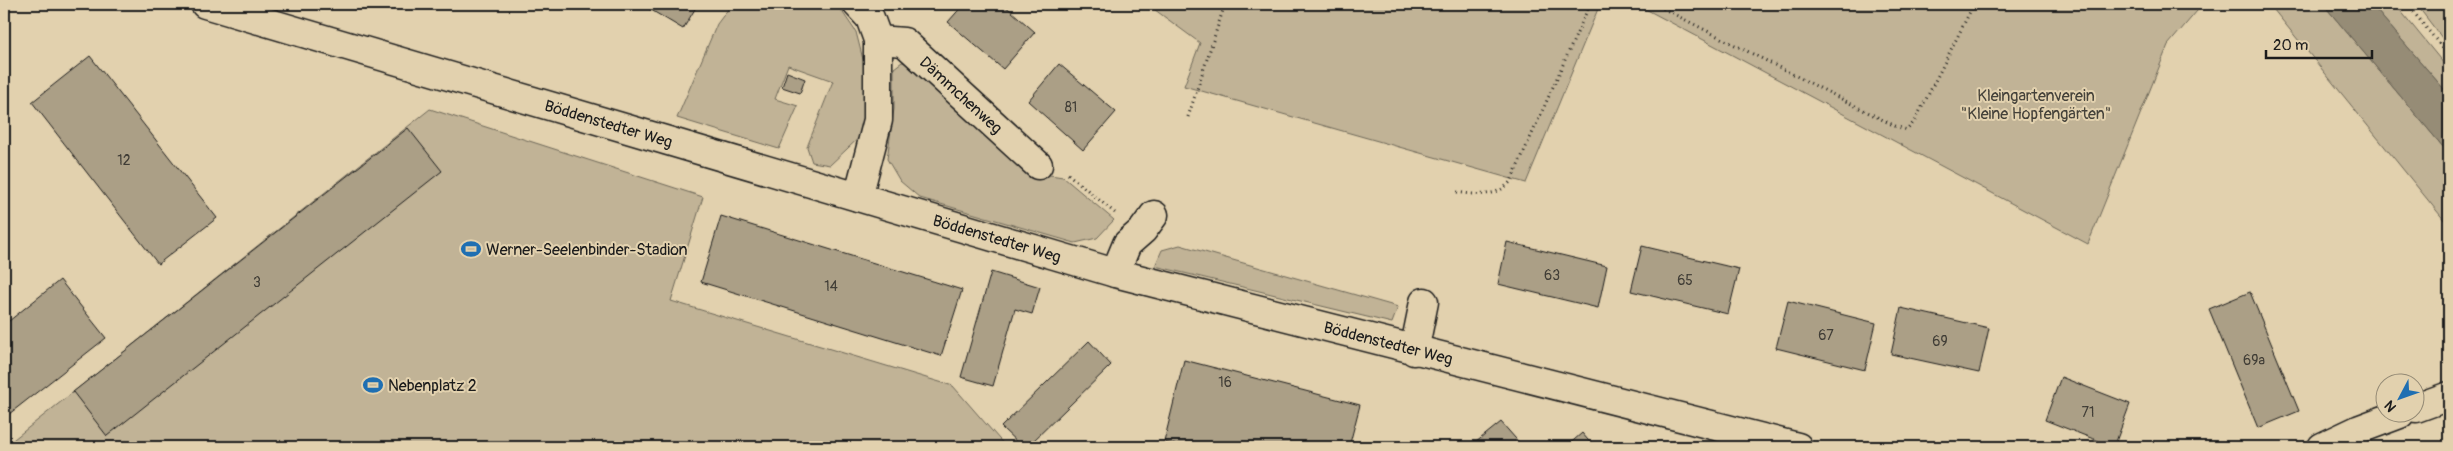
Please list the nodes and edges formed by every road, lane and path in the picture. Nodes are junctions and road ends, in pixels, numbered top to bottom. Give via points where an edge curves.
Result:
1 (204, 4) edge
2 (857, 4) edge
3 (1225, 4) edge
4 (1590, 4) edge
5 (1654, 4) edge
6 (1974, 4) edge
7 (2407, 4) edge
8 (878, 40) junction
9 (2449, 56) edge
10 (1188, 117) dead end
11 (1038, 165) joint
12 (1457, 192) dead end
13 (858, 196) junction
14 (1149, 222) joint
15 (1115, 273) junction
16 (1424, 302) dead end
17 (1414, 351) junction
18 (2449, 396) edge
19 (2426, 404) edge
20 (2376, 424) edge
21 (1798, 447) edge
22 (2321, 447) edge

1 - 13 street, Böddenstedter Weg
2 - 8 street via 870,18
3 - 10 path
4 - 12 path via 1511,181 1492,194
5 - 6 path via 1907,130 1915,121
7 - 9 path
8 - 11 street, Dämmchenweg via 904,42
8 - 13 street via 878,120
11 - 14 path via 1061,168 1117,215
13 - 15 street, Böddenstedter Weg
14 - 15 street via 1126,244
15 - 17 street, Böddenstedter Weg
16 - 17 street
17 - 21 street, Böddenstedter Weg
18 - 19 street
20 - 22 street

